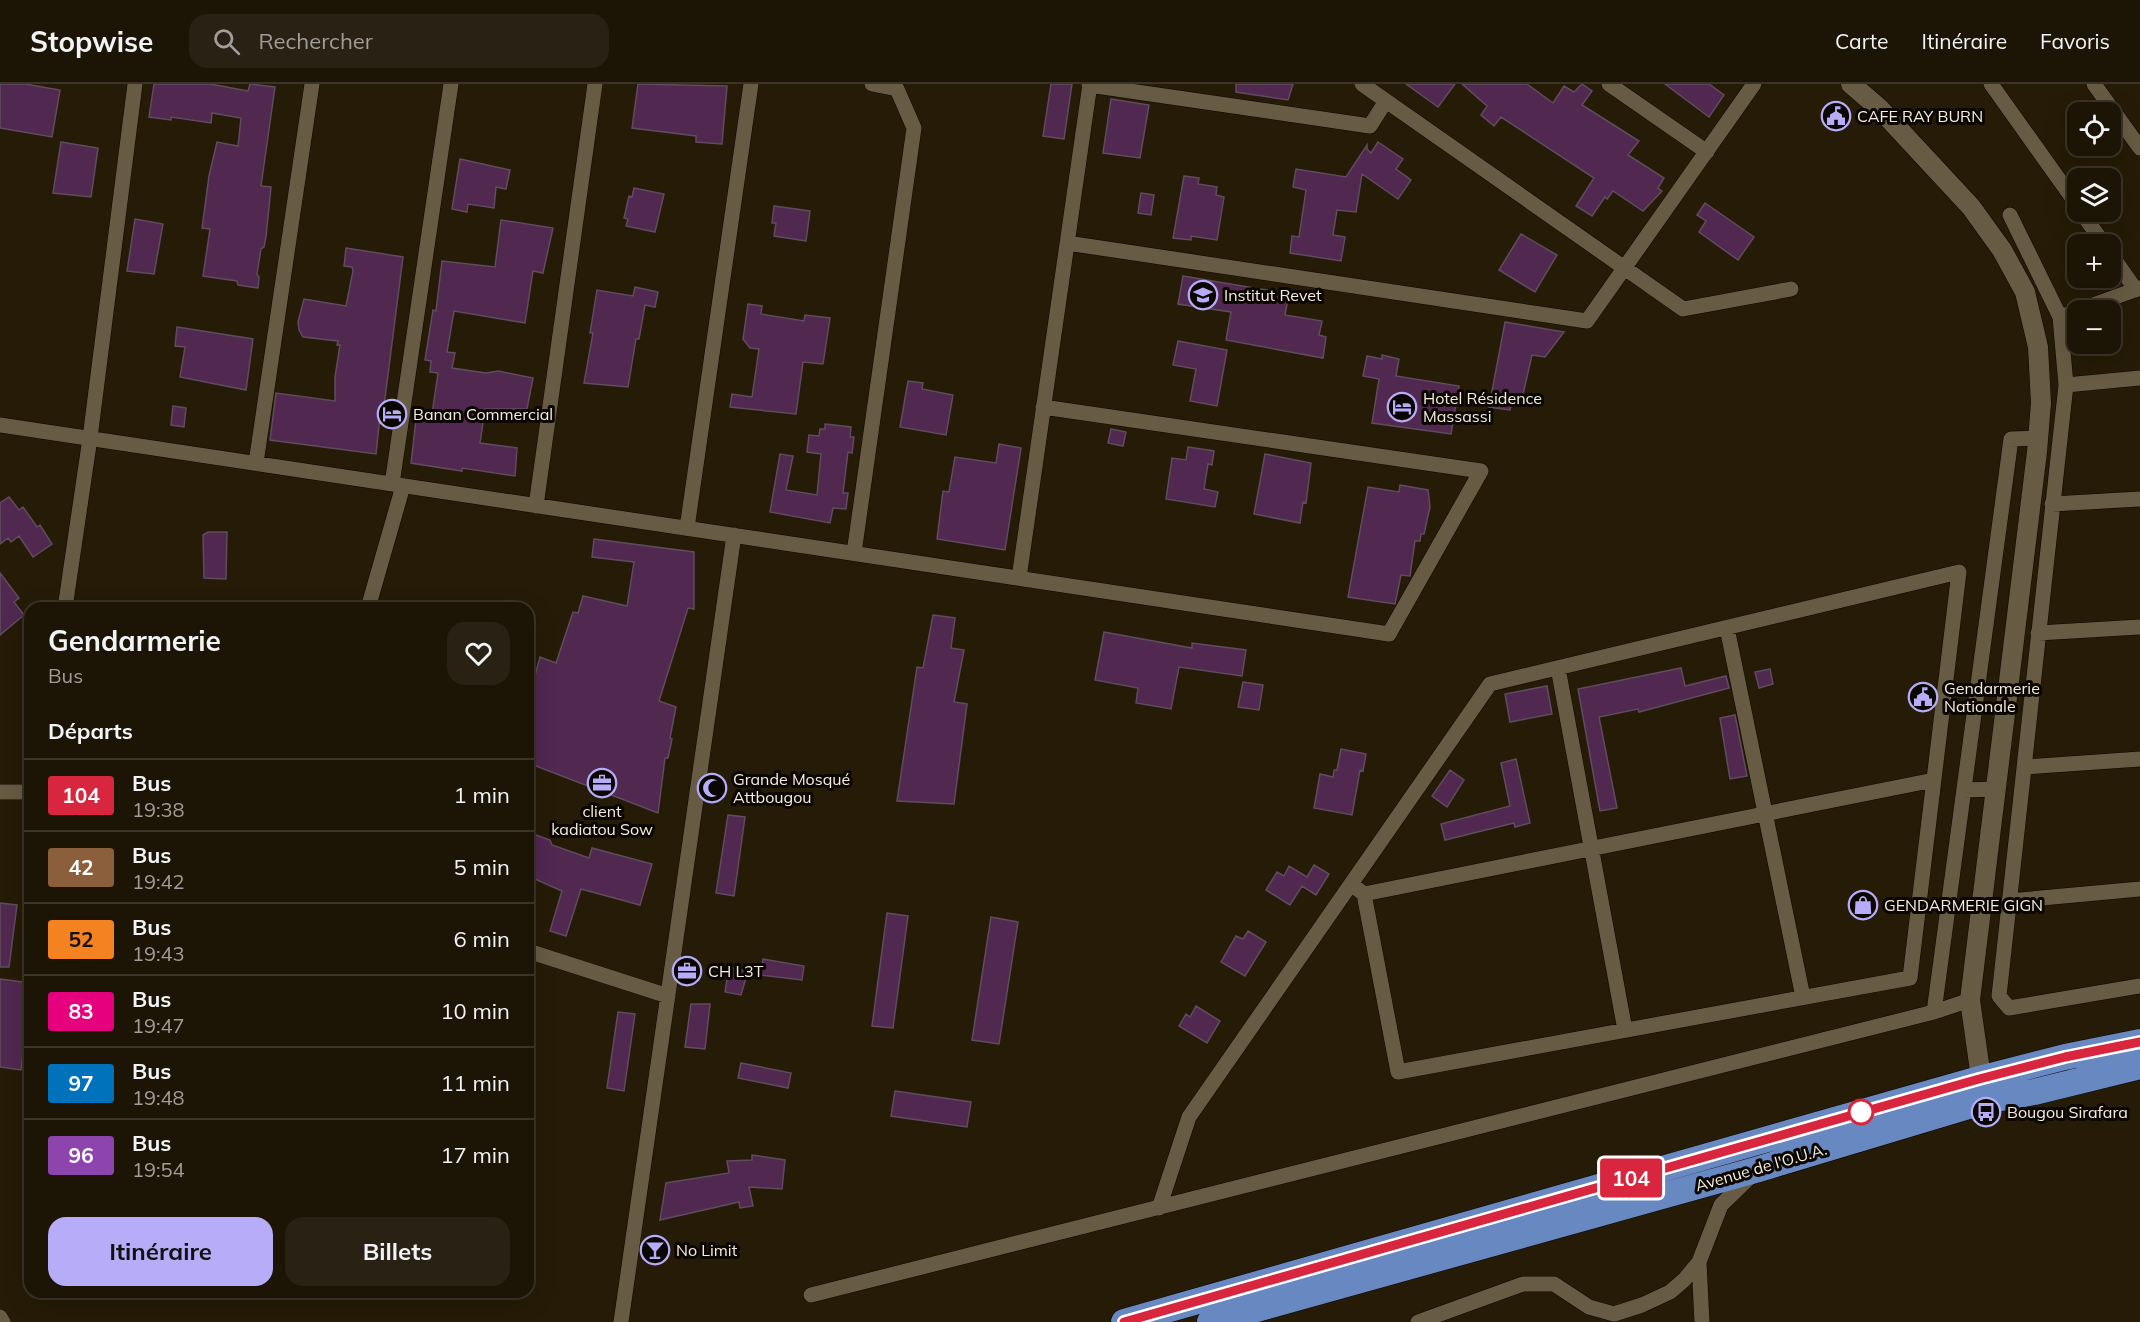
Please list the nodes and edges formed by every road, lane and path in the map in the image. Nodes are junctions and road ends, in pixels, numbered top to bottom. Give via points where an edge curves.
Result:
1 (135, 84) edge
2 (312, 84) edge
3 (450, 84) edge
4 (595, 84) edge
5 (751, 84) edge
6 (872, 84) edge
7 (1090, 84) edge
8 (1362, 84) edge
9 (1609, 84) edge
10 (1754, 84) edge
11 (1851, 84) edge
12 (1991, 84) edge
13 (2094, 84) edge
14 (900, 87) edge
15 (1386, 101) junction
16 (2140, 148) edge
17 (1707, 152) junction
18 (2067, 191) edge
19 (2010, 215) dead end
20 (1067, 243) junction
21 (2121, 267) edge
22 (1624, 268) junction
23 (1791, 289) dead end
24 (2138, 289) edge
25 (2060, 316) junction
26 (2140, 378) edge
27 (2066, 385) junction
28 (1043, 407) junction
29 (0, 425) edge
30 (90, 438) junction
31 (2039, 438) junction
32 (256, 463) junction
33 (397, 485) junction
34 (2140, 499) edge
35 (2052, 504) junction
36 (536, 506) junction
37 (687, 528) junction
38 (734, 535) junction
39 (854, 553) junction
40 (1019, 578) junction
41 (66, 602) edge
42 (369, 602) edge
43 (2140, 627) edge
44 (1727, 628) junction
45 (2038, 633) junction
46 (1558, 668) junction
47 (2140, 759) edge
48 (2024, 767) junction
49 (1934, 780) junction
50 (1996, 789) junction
51 (1964, 790) junction
52 (0, 792) edge
53 (24, 792) edge
54 (1765, 814) junction
55 (1591, 849) junction
56 (1351, 884) junction
57 (2140, 889) edge
58 (1364, 894) junction
59 (2009, 901) junction
60 (534, 953) edge
61 (2140, 986) edge
62 (668, 996) junction
63 (1803, 997) junction
64 (1970, 1000) junction
65 (1934, 1012) junction
66 (1625, 1030) junction
67 (2140, 1042) edge
68 (2140, 1066) edge
69 (1982, 1090) junction
70 (1759, 1168) junction
71 (1159, 1208) junction
72 (1699, 1263) junction
73 (811, 1295) dead end
74 (0, 1317) edge
75 (3, 1322) edge
76 (621, 1322) edge
77 (1124, 1322) edge
78 (1210, 1322) edge
79 (1418, 1322) edge
80 (1702, 1322) edge

1 - 30 street
2 - 32 street
3 - 33 street
4 - 36 street
5 - 37 street
6 - 14 street
7 - 15 street via 1370,126
7 - 20 street
8 - 15 street
9 - 17 street
10 - 17 street
11 - 31 street via 1880,109 1971,207 2025,291 2038,348
12 - 18 street
13 - 16 street
14 - 39 street via 914,128
15 - 22 street
17 - 22 street
19 - 25 street
20 - 22 street via 1587,321
20 - 28 street
21 - 24 street
22 - 23 street via 1683,309
24 - 25 street
25 - 27 street
26 - 27 street
27 - 35 street
28 - 40 street
28 - 40 street via 1481,471 1389,634
29 - 30 street
30 - 32 street
30 - 41 street
31 - 50 street
31 - 51 street via 2011,439
32 - 33 street
33 - 36 street
33 - 42 street
34 - 35 street
35 - 45 street
36 - 37 street
37 - 38 street
38 - 39 street
38 - 62 street
39 - 40 street
43 - 45 street
44 - 46 street
44 - 49 street via 1959,572
44 - 54 street
45 - 48 street
46 - 55 street
46 - 56 street via 1490,684
47 - 48 street
48 - 59 street
49 - 54 street
49 - 63 street via 1910,978
50 - 51 street
50 - 64 street
51 - 65 street
52 - 53 street
54 - 55 street
54 - 63 street
55 - 58 street
55 - 66 street
56 - 58 street
56 - 71 street via 1189,1117
57 - 59 street
58 - 66 street via 1398,1072
59 - 61 street via 1999,996 2009,1008
60 - 62 street
62 - 76 street
63 - 66 street
64 - 65 street
64 - 69 street
65 - 71 street
67 - 69 highway, Avenue de l'O.U.A. via 2065,1057
68 - 69 highway, Avenue de l'O.U.A. via 2034,1092
69 - 70 highway, Avenue de l'O.U.A.
69 - 77 highway, Avenue de l'O.U.A.
70 - 72 street via 1720,1205
70 - 78 highway, Avenue de l'O.U.A.
71 - 73 street
72 - 79 street via 1670,1292 1614,1314 1589,1307 1554,1284 1523,1284
72 - 80 street
74 - 75 street

